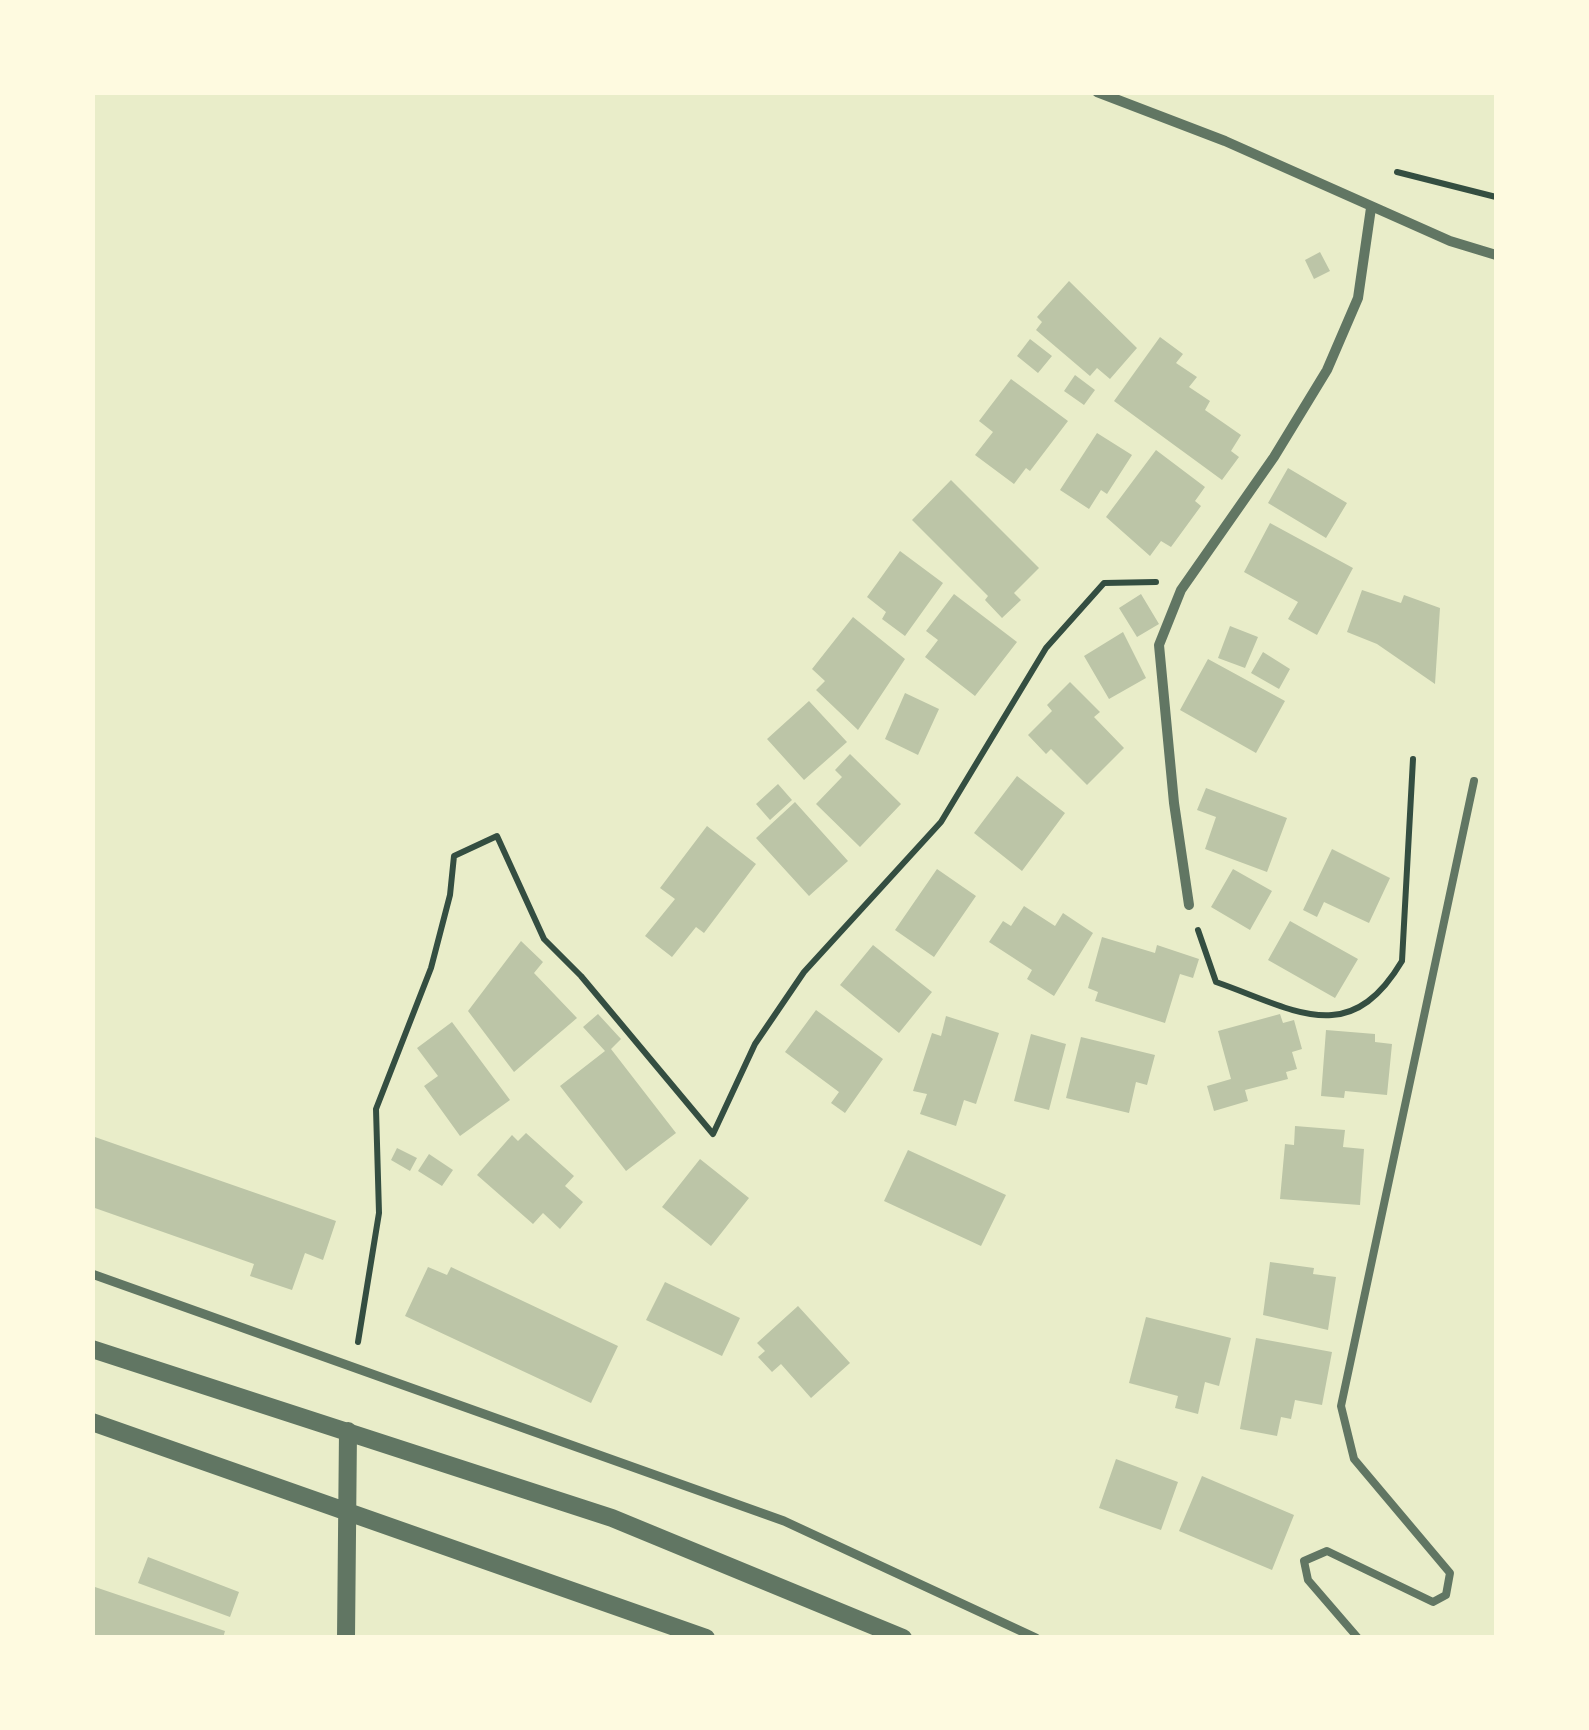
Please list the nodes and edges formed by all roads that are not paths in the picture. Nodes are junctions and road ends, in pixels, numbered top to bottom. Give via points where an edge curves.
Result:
1 (1097, 92) edge
2 (1370, 208) junction
3 (1496, 255) edge
4 (1474, 781) dead end
5 (1189, 905) road end
6 (92, 1274) edge
7 (92, 1349) edge
8 (92, 1422) edge
9 (348, 1431) junction
10 (347, 1513) junction
11 (346, 1638) edge
12 (706, 1638) edge
13 (903, 1638) edge
14 (1036, 1638) edge
15 (1358, 1638) edge

1 - 2 street
2 - 3 street
2 - 5 street via 1358,298 1327,370 1181,590 1159,645
4 - 15 lane via 1341,1406 1354,1459 1450,1573 1446,1596 1433,1602 1328,1551 1304,1561 1308,1580
6 - 14 street via 784,1521
7 - 9 street
8 - 10 street
9 - 10 street
9 - 13 street via 612,1518
10 - 11 street
10 - 12 street

